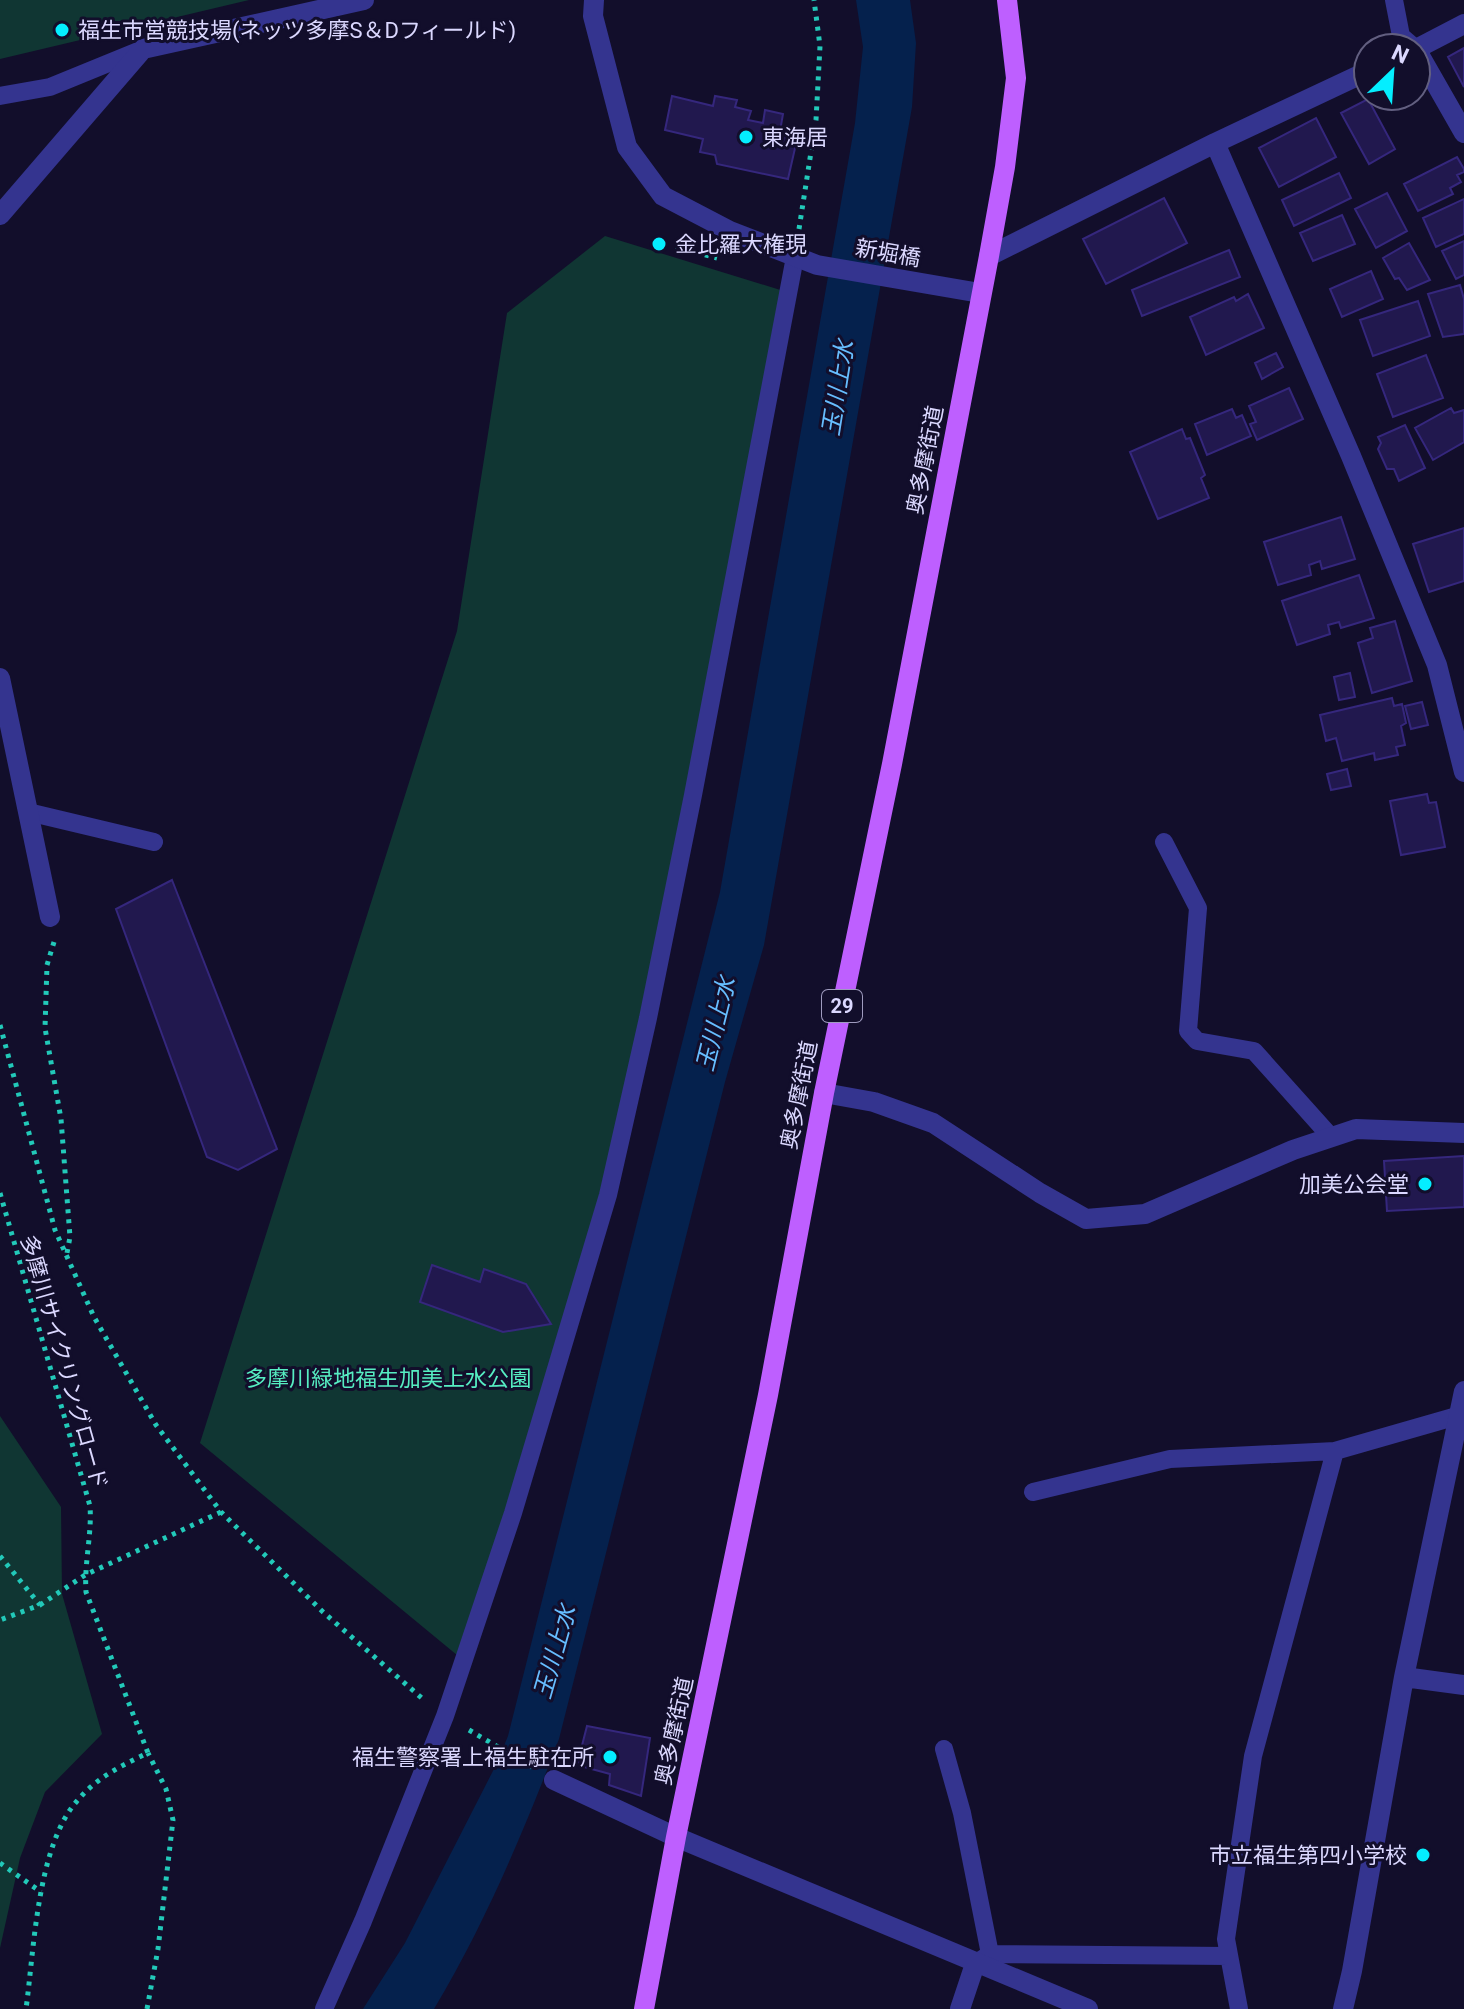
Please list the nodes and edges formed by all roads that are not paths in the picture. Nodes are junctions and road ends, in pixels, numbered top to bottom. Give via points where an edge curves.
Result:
1 (364, 0) edge
2 (594, 0) edge
3 (1007, 0) edge
4 (1394, 0) edge
5 (1464, 24) edge
6 (1400, 32) edge
7 (1432, 41) edge
8 (143, 49) junction
9 (1432, 77) edge
10 (1352, 79) edge
11 (0, 96) edge
12 (1464, 133) edge
13 (1215, 143) junction
14 (0, 215) edge
15 (989, 256) junction
16 (795, 257) junction
17 (980, 293) junction
18 (0, 678) edge
19 (1464, 772) edge
20 (28, 812) junction
21 (154, 842) dead end
22 (1164, 842) dead end
23 (50, 917) road end
24 (824, 1093) junction
25 (1464, 1133) edge
26 (1331, 1137) junction
27 (1464, 1391) edge
28 (1457, 1416) junction
29 (1335, 1451) junction
30 (1033, 1492) dead end
31 (1404, 1677) junction
32 (1464, 1685) edge
33 (944, 1749) dead end
34 (554, 1780) road end
35 (676, 1837) junction
36 (1229, 1956) junction
37 (983, 1959) junction
38 (324, 2009) edge
39 (644, 2009) edge
40 (960, 2009) edge
41 (1088, 2009) edge
42 (1239, 2009) edge
43 (1343, 2009) edge

1 - 8 street
2 - 16 street, 新堀橋 via 593,16 627,147 663,196
3 - 15 main road, 奥多摩街道 / 29 via 1016,78
4 - 6 lane
5 - 7 street
8 - 11 lane via 50,87
8 - 14 street
9 - 12 street
10 - 13 street
13 - 15 street
13 - 19 street via 1437,665
15 - 17 main road, 奥多摩街道 / 29
16 - 17 street, 新堀橋
16 - 38 lane via 693,795 608,1195 513,1513 445,1716
17 - 24 main road, 奥多摩街道 / 29
18 - 20 street
20 - 21 lane
20 - 23 street
22 - 26 lane via 1198,908 1188,1031 1197,1041 1254,1051
24 - 26 street via 874,1102 933,1123 1086,1219 1145,1214
24 - 35 main road, 奥多摩街道 / 29
25 - 26 street via 1356,1129
27 - 28 street
28 - 29 lane
28 - 31 street
29 - 30 lane via 1170,1459
29 - 36 lane via 1253,1756 1226,1939
31 - 32 street
31 - 43 street
33 - 37 lane via 962,1813
34 - 35 street
35 - 37 street
35 - 39 main road, 奥多摩街道 / 29
36 - 37 lane
36 - 42 lane
37 - 40 street
37 - 41 street

